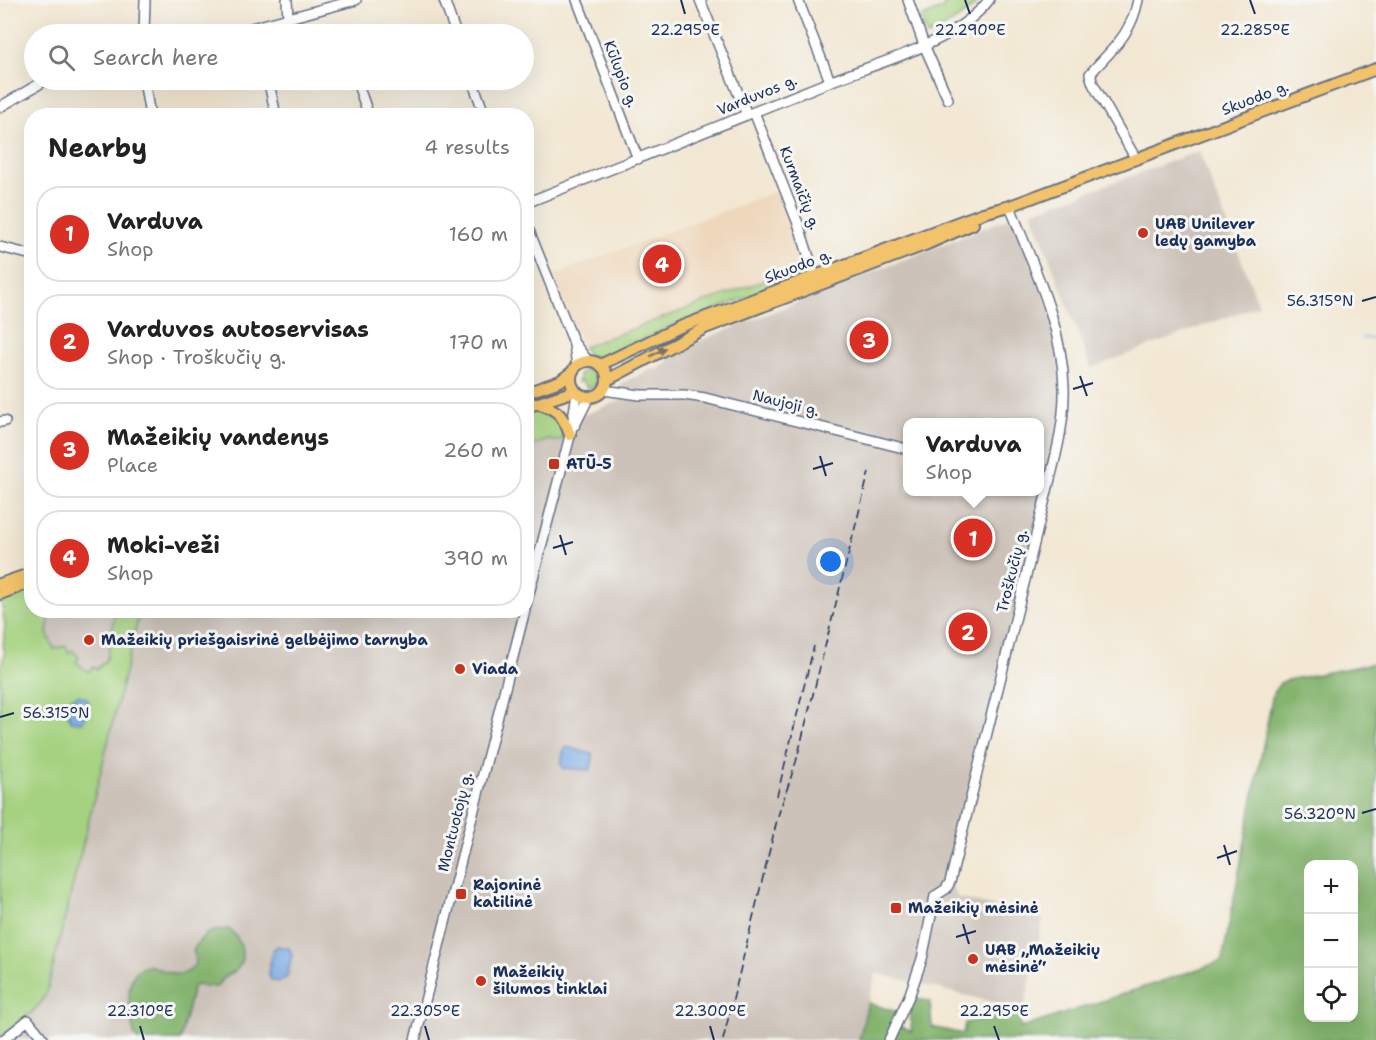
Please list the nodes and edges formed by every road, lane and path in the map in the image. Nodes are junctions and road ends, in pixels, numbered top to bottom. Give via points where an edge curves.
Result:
1 (145, 0) edge
2 (287, 0) edge
3 (356, 0) edge
4 (444, 0) edge
5 (577, 0) edge
6 (700, 0) edge
7 (798, 0) edge
8 (908, 0) edge
9 (989, 0) edge
10 (1138, 0) edge
11 (288, 19) junction
12 (144, 24) edge
13 (268, 24) edge
14 (452, 24) edge
15 (924, 45) junction
16 (1376, 69) edge
17 (830, 81) junction
18 (29, 90) edge
19 (146, 90) edge
20 (270, 90) edge
21 (360, 90) edge
22 (476, 90) edge
23 (948, 99) dead end
24 (0, 107) edge
25 (149, 108) edge
26 (274, 108) edge
27 (366, 108) edge
28 (482, 108) edge
29 (750, 114) junction
30 (638, 159) junction
31 (1136, 159) junction
32 (534, 200) edge
33 (1010, 206) junction
34 (534, 243) edge
35 (0, 247) edge
36 (24, 253) edge
37 (815, 276) junction
38 (574, 343) junction
39 (588, 361) junction
40 (600, 365) junction
41 (575, 369) junction
42 (606, 384) junction
43 (534, 390) edge
44 (576, 392) junction
45 (589, 398) junction
46 (539, 404) junction
47 (534, 405) edge
48 (571, 434) junction
49 (903, 448) edge
50 (1044, 482) edge
51 (1049, 483) junction
52 (534, 575) edge
53 (24, 576) edge
54 (0, 584) edge
55 (24, 585) edge
56 (0, 594) edge
57 (523, 618) edge
58 (3, 1040) edge
59 (44, 1040) edge
60 (416, 1040) edge
61 (889, 1040) edge

1 - 12 street
2 - 11 street
3 - 11 street
4 - 14 street
5 - 30 street, Kūlupio g.
6 - 29 street, Kurmaičių g.
7 - 17 street
8 - 15 street
9 - 15 street, Varduvos g. via 970,18
10 - 31 street via 1135,17 1124,37 1090,74
11 - 13 street
15 - 17 street, Varduvos g.
15 - 23 street
16 - 31 main road, Skuodo g.
17 - 29 street, Varduvos g.
18 - 24 street
19 - 25 street
20 - 26 street
21 - 27 street
22 - 28 street
29 - 30 street, Varduvos g.
29 - 37 street, Kurmaičių g. via 799,226
30 - 32 street, Varduvos g.
31 - 33 main road, Skuodo g.
33 - 37 main road, Skuodo g.
42 -> 33 main road, Skuodo g. via 705,328 927,244
33 - 51 street, Troškučių g. via 1046,296 1061,358 1063,410
34 - 38 street
35 - 36 street
37 - 40 main road, Skuodo g. via 677,328
38 - 39 street
38 - 41 street
39 - 40 main road
39 - 41 main road
40 - 42 main road via 606,373
41 - 43 main road via 560,381
41 - 44 main road via 571,380
42 - 45 main road via 597,396
42 - 49 street, Naujoji g. via 640,395 705,398
44 - 45 main road
44 - 46 main road
44 - 48 street
45 - 48 street
46 - 47 main road
46 - 48 main road via 558,412
48 - 52 street
50 - 51 street
51 - 61 street, Troškučių g. via 950,882 935,896 922,959
53 - 54 main road
55 - 56 main road
57 - 60 street, Montuotojų g.
58 - 59 street via 28,1020

